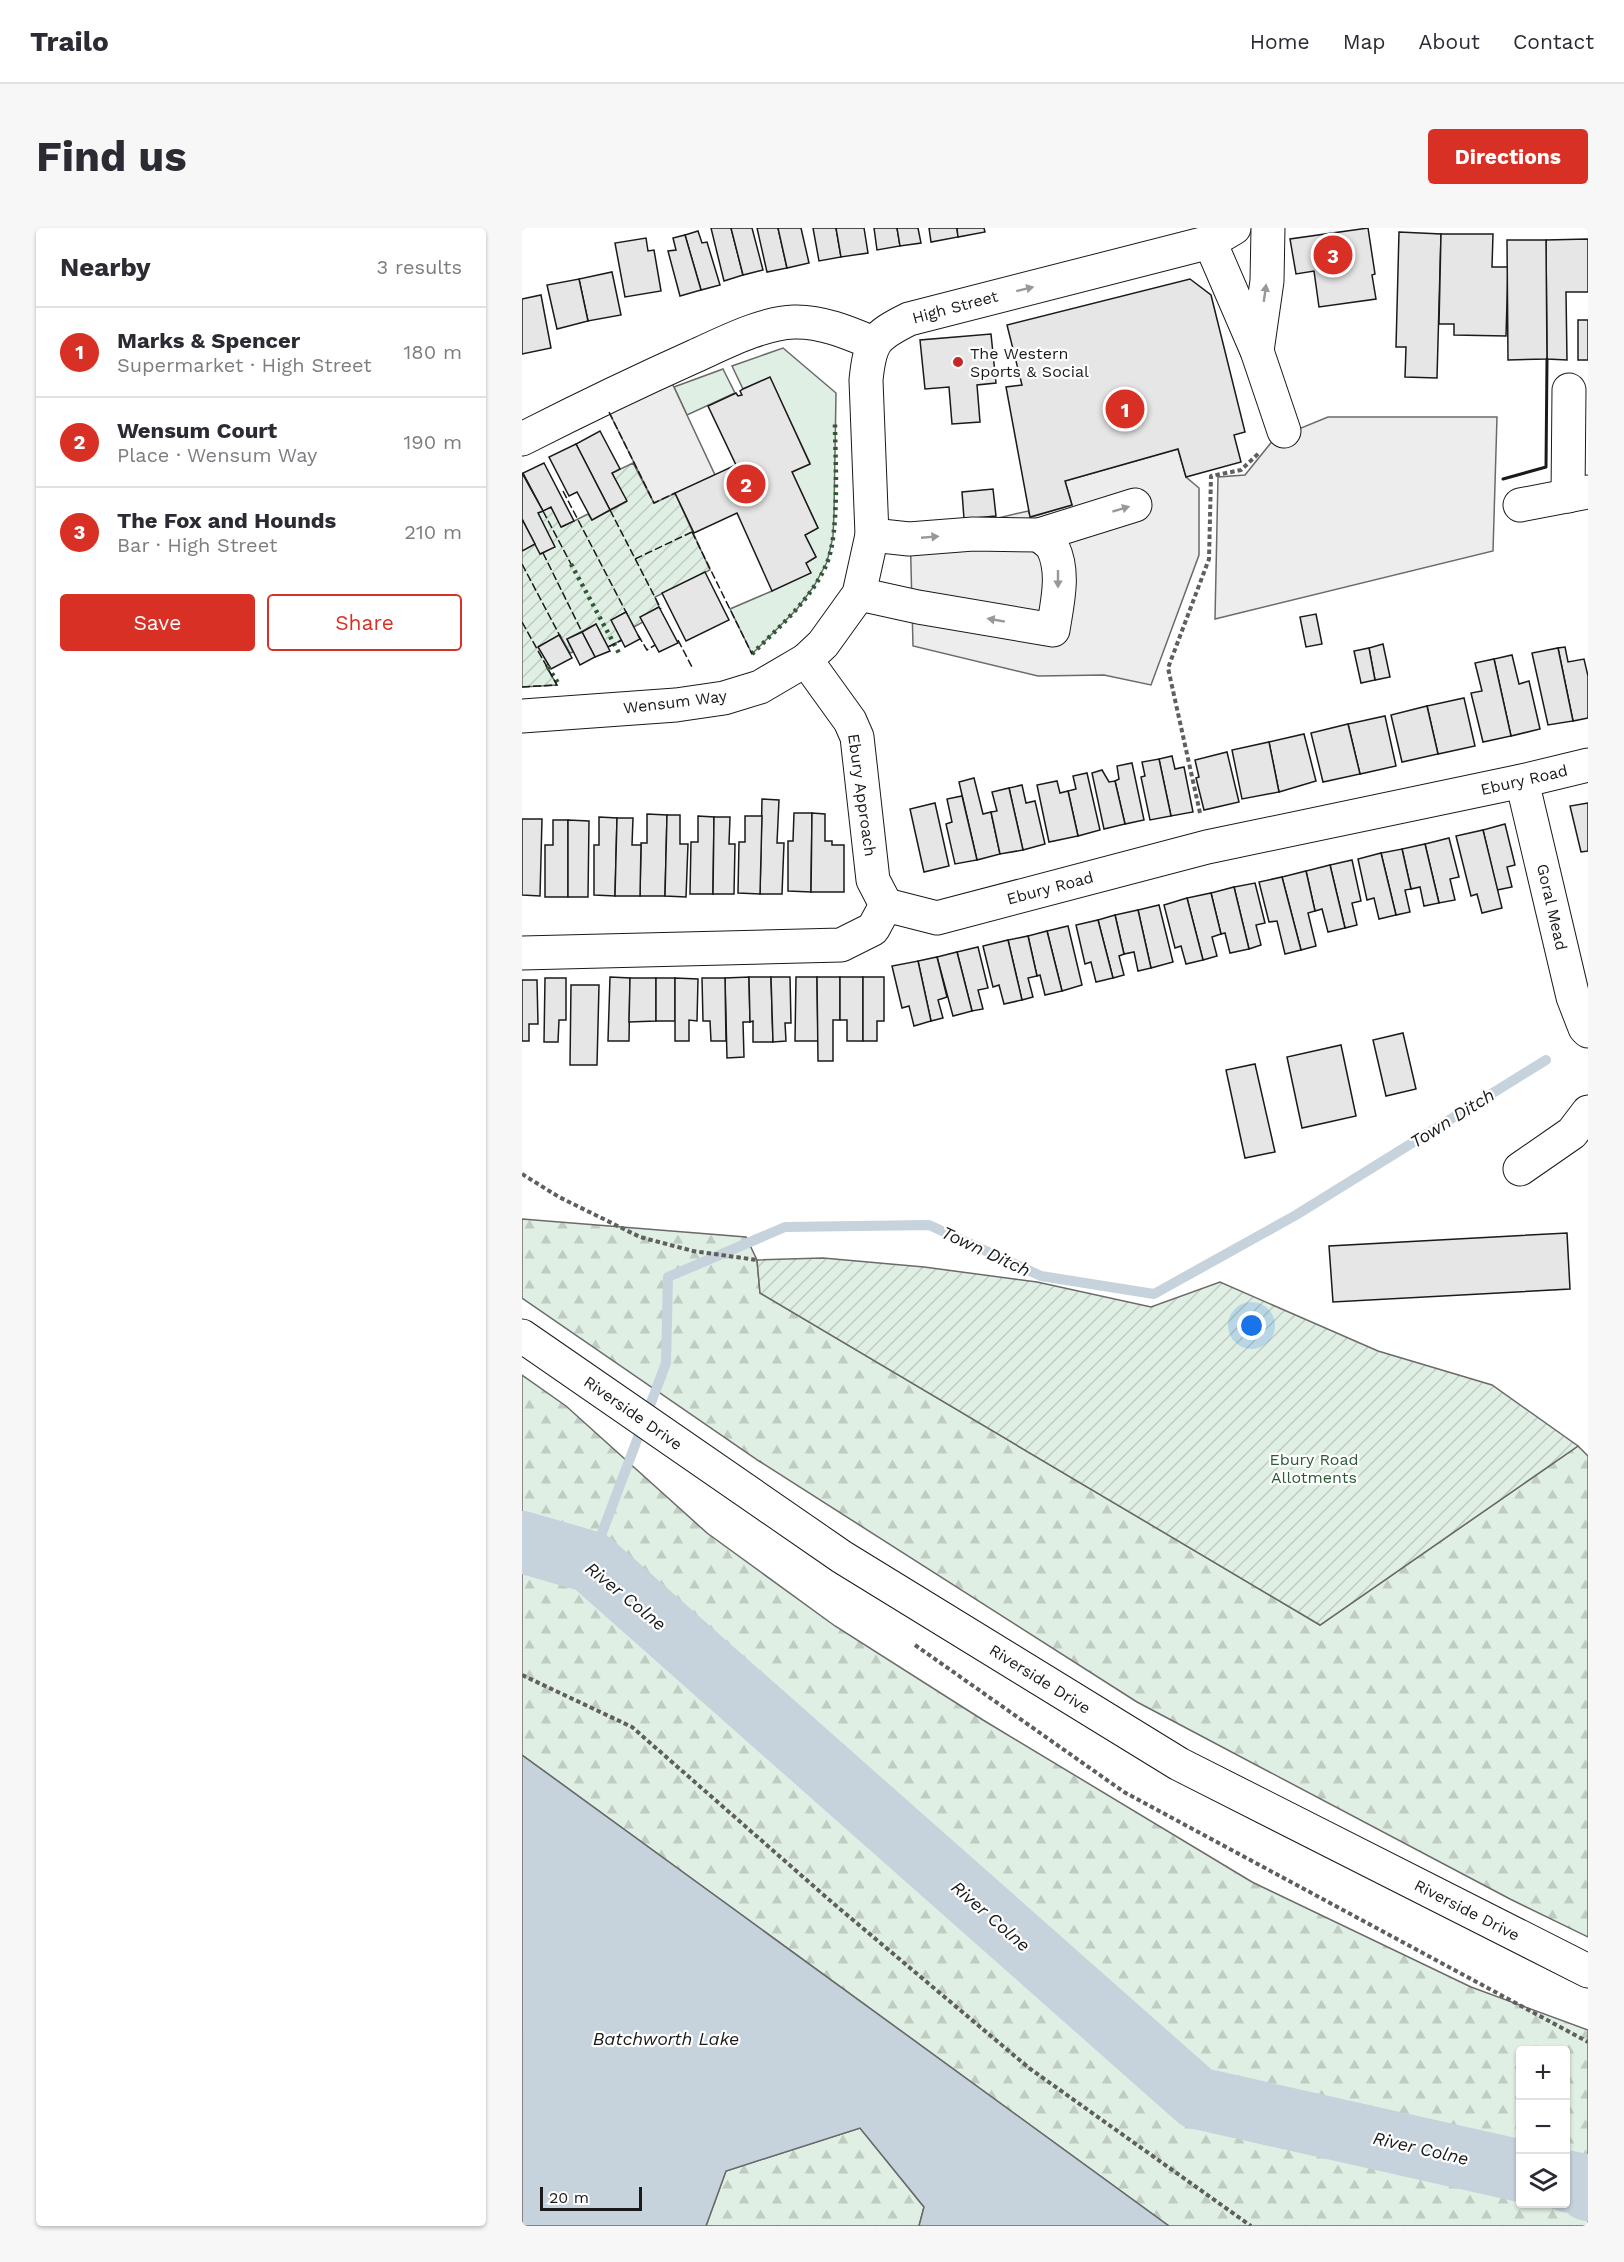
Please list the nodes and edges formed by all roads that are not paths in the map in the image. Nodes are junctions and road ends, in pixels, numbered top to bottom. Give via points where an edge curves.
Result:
1 (1268, 228) edge
2 (1222, 235) edge
3 (873, 343) junction
4 (1257, 351) junction
5 (1569, 390) dead end
6 (1284, 431) road end
7 (522, 439) edge
8 (1578, 494) edge
9 (1135, 505) dead end
10 (1520, 505) dead end
11 (872, 535) junction
12 (1040, 535) junction
13 (859, 594) junction
14 (806, 660) junction
15 (522, 716) edge
16 (1588, 765) edge
17 (1522, 781) junction
18 (886, 905) junction
19 (522, 953) edge
20 (1588, 1031) edge
21 (1588, 1112) edge
22 (1520, 1169) dead end
23 (522, 1336) edge
24 (1588, 1971) edge

4 -> 1 street via 1267,282
3 -> 2 street, High Street via 909,319
2 - 4 street
3 - 7 street via 829,327 797,321 783,323 738,337 613,392
3 - 11 street, Wensum Way via 866,380
4 - 6 street
5 - 8 street
8 - 10 street
12 -> 9 street
11 -> 12 street via 909,539 973,534
11 - 13 street, Wensum Way
12 -> 13 street via 1052,547 1058,563 1053,630
13 - 14 street, Wensum Way via 823,644
14 - 15 street, Wensum Way via 760,687 724,698
14 - 18 street, Ebury Approach via 857,737 873,880
16 - 17 street, Ebury Road
17 - 18 street, Ebury Road via 1207,847 937,918
17 - 20 street, Goral Mead via 1573,997
18 - 19 street via 873,929 841,945
21 - 22 street via 1572,1133
23 - 24 street, Riverside Drive via 842,1557 1179,1764

